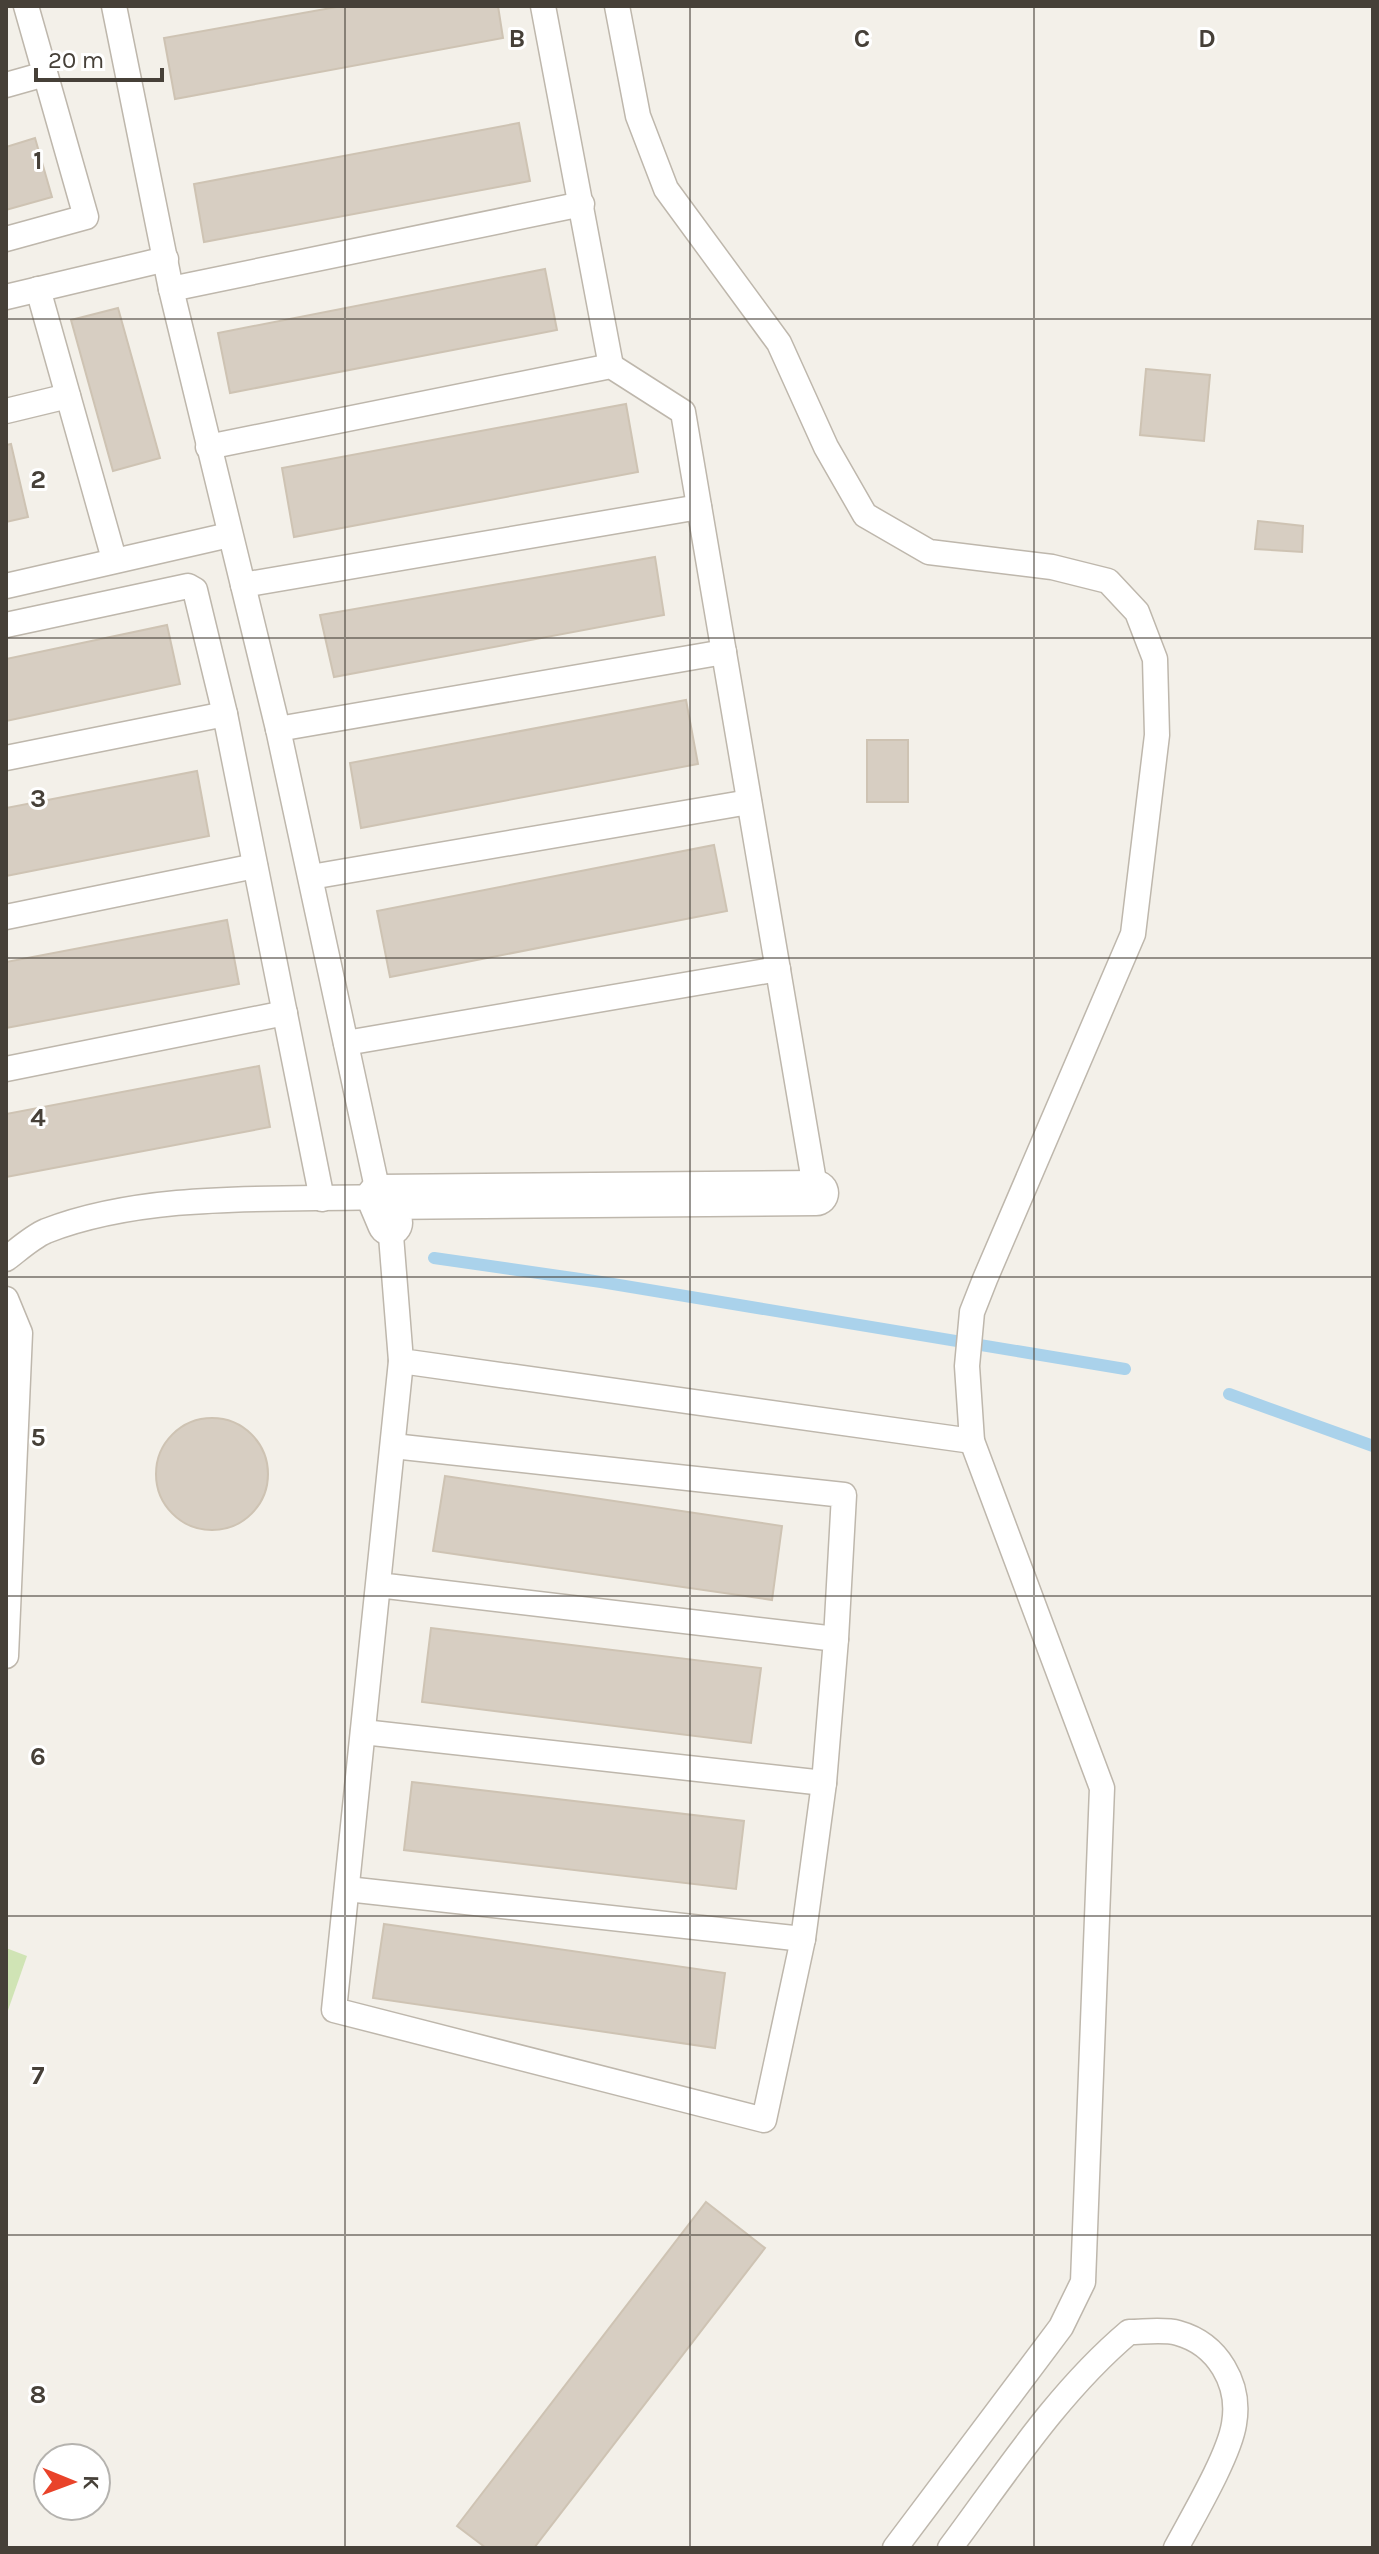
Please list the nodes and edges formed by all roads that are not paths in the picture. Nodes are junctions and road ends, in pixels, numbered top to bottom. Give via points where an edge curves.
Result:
1 (26, 6) edge
2 (543, 6) edge
3 (617, 6) edge
4 (119, 7) edge
5 (45, 74) junction
6 (6, 85) edge
7 (582, 204) junction
8 (6, 239) edge
9 (166, 259) junction
10 (38, 289) junction
11 (171, 289) junction
12 (6, 297) edge
13 (611, 366) junction
14 (68, 396) junction
15 (6, 411) edge
16 (208, 447) junction
17 (699, 507) junction
18 (229, 535) junction
19 (114, 559) junction
20 (243, 585) junction
21 (6, 586) edge
22 (6, 625) edge
23 (724, 652) junction
24 (225, 714) junction
25 (278, 729) junction
26 (6, 758) edge
27 (749, 802) junction
28 (255, 866) junction
29 (311, 877) junction
30 (6, 917) edge
31 (778, 969) junction
32 (285, 1013) junction
33 (346, 1043) junction
34 (6, 1069) edge
35 (816, 1193) joint
36 (322, 1199) junction
37 (384, 1210) junction
38 (6, 1259) edge
39 (6, 1299) edge
40 (401, 1361) junction
41 (972, 1441) junction
42 (393, 1446) junction
43 (378, 1585) junction
44 (836, 1639) junction
45 (6, 1656) edge
46 (363, 1732) junction
47 (824, 1783) junction
48 (347, 1889) junction
49 (803, 1939) junction
50 (895, 2548) edge
51 (950, 2548) edge
52 (1176, 2548) edge

1 - 5 lane
2 - 7 lane
3 - 41 lane via 638,116 666,189 779,343 826,447 865,515 929,552 1052,567 1108,581 1137,612 1155,659 1157,735 1133,934 972,1312 967,1366
4 - 9 lane
5 - 6 lane
5 - 8 lane via 86,217
7 - 11 lane
7 - 13 lane
9 - 10 lane
9 - 11 lane
10 - 12 lane
10 - 14 lane
11 - 16 lane
13 - 16 lane
13 - 17 lane via 683,412
14 - 15 lane
14 - 19 lane
16 - 18 lane
17 - 20 lane
17 - 23 lane
18 - 19 lane
18 - 20 lane
19 - 21 lane
20 - 25 lane
22 - 24 lane via 188,586 195,590
23 - 25 lane
23 - 27 lane
24 - 26 lane
24 - 28 lane
25 - 29 lane
27 - 29 lane
27 - 31 lane
28 - 30 lane
28 - 32 lane
29 - 33 lane
31 - 33 lane
31 - 35 lane
32 - 34 lane
32 - 36 lane
33 - 37 lane
35 - 37 street
36 - 37 lane
36 - 38 lane via 127,1209 44,1232
37 - 40 lane
39 - 45 lane via 20,1333
40 - 41 lane
40 - 42 lane
41 - 50 lane via 1102,1788 1083,2282 1061,2327
42 - 43 lane
42 - 44 lane via 844,1495
43 - 44 lane
43 - 46 lane
44 - 47 lane
46 - 47 lane
46 - 48 lane
47 - 49 lane
48 - 49 lane
48 - 49 lane via 334,2010 764,2120
51 - 52 lane via 1050,2412 1092,2363 1129,2332 1178,2333 1210,2350 1232,2377 1234,2425

